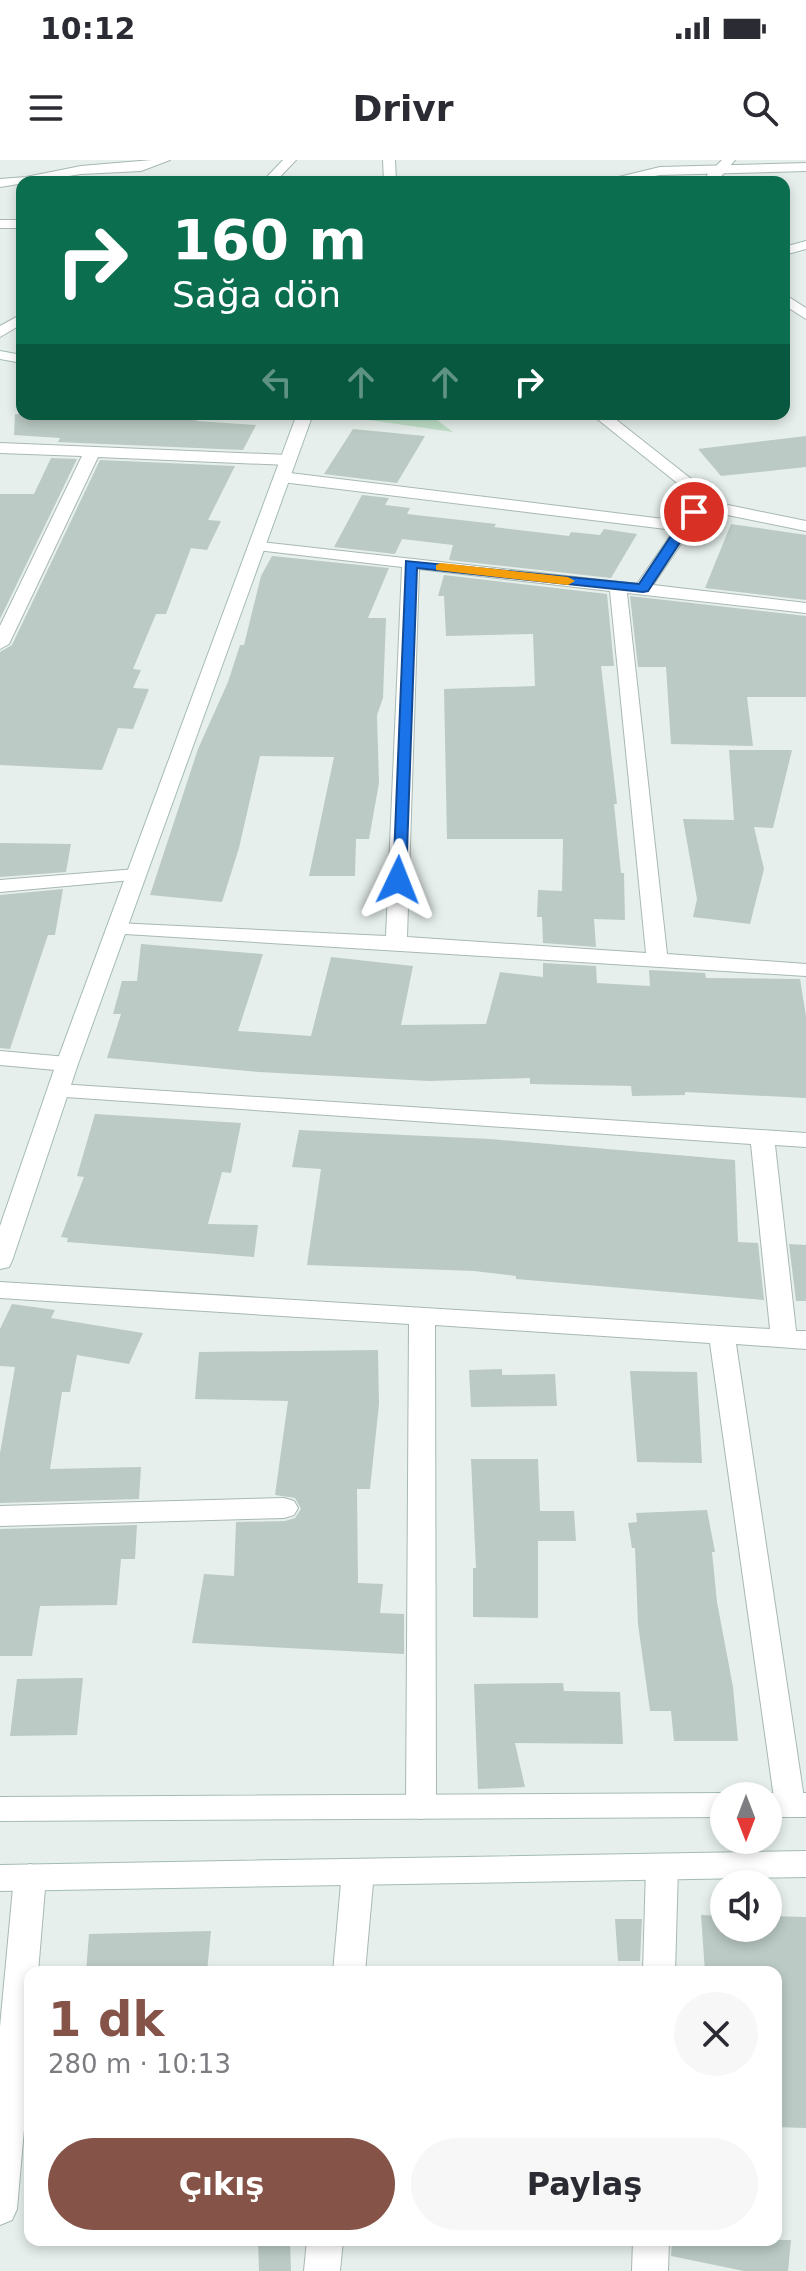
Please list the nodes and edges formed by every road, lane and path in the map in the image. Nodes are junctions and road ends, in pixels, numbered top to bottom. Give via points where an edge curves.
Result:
1 (164, 160) edge
2 (290, 160) edge
3 (664, 160) edge
4 (726, 164) edge
5 (806, 167) edge
6 (696, 169) junction
7 (122, 175) edge
8 (56, 176) edge
9 (274, 176) edge
10 (627, 176) edge
11 (790, 303) edge
12 (806, 315) edge
13 (16, 320) edge
14 (0, 333) edge
15 (303, 420) edge
16 (606, 420) edge
17 (0, 448) edge
18 (92, 452) junction
19 (285, 469) junction
20 (704, 498) junction
21 (683, 526) junction
22 (806, 526) edge
23 (257, 545) junction
24 (411, 564) junction
25 (618, 586) junction
26 (643, 588) junction
27 (806, 608) edge
28 (0, 644) edge
29 (136, 875) junction
30 (0, 886) edge
31 (116, 929) junction
32 (396, 943) junction
33 (657, 959) junction
34 (806, 970) edge
35 (0, 1058) edge
36 (67, 1064) junction
37 (59, 1091) junction
38 (762, 1137) junction
39 (806, 1140) edge
40 (0, 1261) edge
41 (0, 1290) edge
42 (422, 1317) junction
43 (722, 1335) junction
44 (795, 1340) edge
45 (284, 1508) dead end
46 (0, 1516) edge
47 (710, 1805) edge
48 (788, 1805) edge
49 (421, 1807) junction
50 (0, 1809) edge
51 (806, 1864) edge
52 (662, 1867) junction
53 (358, 1872) junction
54 (15, 1878) edge
55 (350, 1966) edge
56 (659, 1966) edge
57 (0, 2209) edge
58 (324, 2246) edge
59 (651, 2246) edge
60 (322, 2271) edge
61 (650, 2271) edge

1 - 7 street
2 - 9 street
3 - 6 street
4 - 5 street
4 - 6 street
6 - 10 street
7 - 8 street via 71,171
11 - 12 street
13 - 14 street
15 - 19 street
16 - 20 street
17 - 18 street
18 - 19 street
18 - 28 street
19 - 21 street
19 - 23 street
20 - 21 street
20 - 22 street via 718,508
21 - 26 street
23 - 24 street
23 - 29 street
24 - 25 street
24 - 32 street
25 - 26 street
25 - 33 street
26 - 27 street
29 - 30 street
29 - 31 street
31 - 32 street
31 - 36 street
32 - 33 street
33 - 34 street
35 - 36 street
36 - 37 street
37 - 38 street
37 - 40 street
38 - 39 street
38 - 44 street
41 - 42 street
42 - 43 street
42 - 49 street
43 - 44 street
43 - 48 street
45 - 46 street
47 - 49 street
49 - 50 street
51 - 52 street
52 - 53 street
52 - 56 street
53 - 54 street
53 - 55 street
54 - 57 street
58 - 60 street
59 - 61 street

